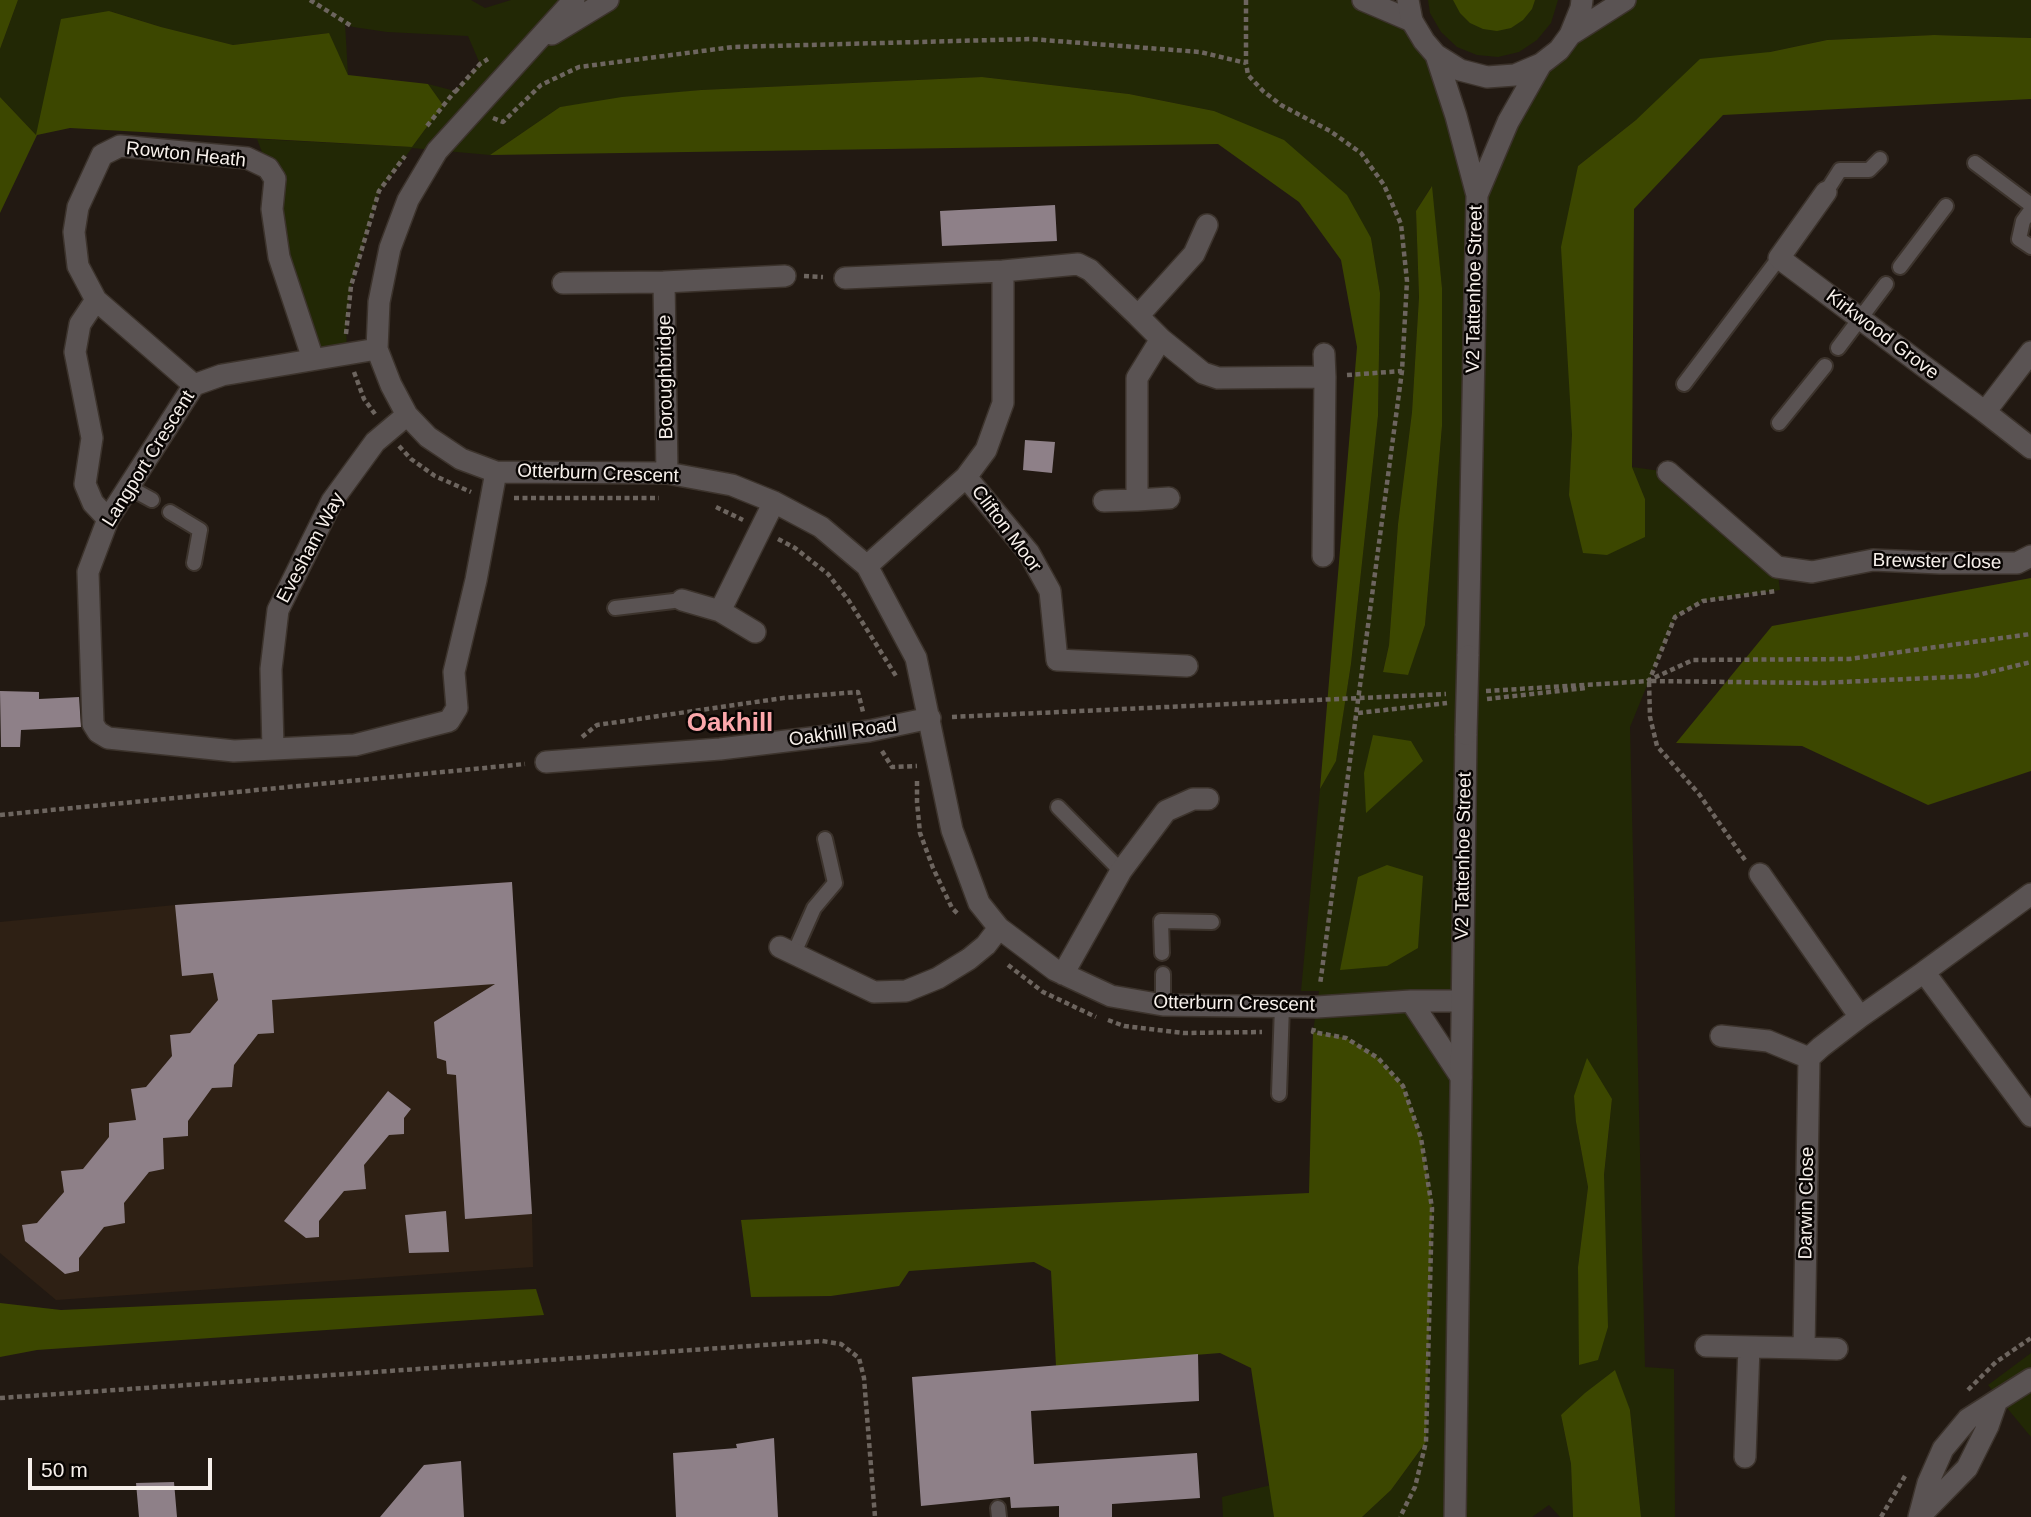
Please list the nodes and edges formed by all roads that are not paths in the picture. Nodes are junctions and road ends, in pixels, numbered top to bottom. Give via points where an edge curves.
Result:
1 (574, 0) edge
2 (608, 0) edge
3 (1363, 0) edge
4 (1582, 0) edge
5 (1625, 0) edge
6 (1410, 10) edge
7 (1570, 35) junction
8 (536, 44) junction
9 (1436, 55) junction
10 (1541, 64) junction
11 (1880, 159) dead end
12 (1975, 163) dead end
13 (1826, 192) joint
14 (1477, 195) junction
15 (2031, 205) edge
16 (1946, 206) dead end
17 (2031, 210) edge
18 (1207, 225) dead end
19 (2031, 247) edge
20 (1779, 258) junction
21 (1899, 267) dead end
22 (1003, 271) junction
23 (785, 276) road end
24 (845, 278) road end
25 (664, 282) junction
26 (563, 283) dead end
27 (1886, 284) dead end
28 (96, 300) junction
29 (1138, 316) junction
30 (1859, 319) junction
31 (1161, 339) junction
32 (1838, 348) dead end
33 (377, 349) junction
34 (2031, 352) edge
35 (1324, 355) dead end
36 (313, 359) junction
37 (1825, 366) dead end
38 (1325, 377) junction
39 (1684, 384) dead end
40 (194, 385) junction
41 (1985, 412) junction
42 (407, 415) junction
43 (1779, 424) dead end
44 (2031, 448) edge
45 (496, 472) junction
46 (1668, 472) dead end
47 (667, 473) junction
48 (965, 477) junction
49 (130, 488) junction
50 (1169, 498) dead end
51 (152, 500) dead end
52 (1137, 500) junction
53 (1104, 501) dead end
54 (774, 502) junction
55 (170, 512) dead end
56 (108, 519) junction
57 (1323, 556) dead end
58 (2031, 556) edge
59 (194, 563) dead end
60 (867, 566) junction
61 (682, 600) joint
62 (615, 608) dead end
63 (720, 611) junction
64 (755, 632) dead end
65 (1187, 666) dead end
66 (930, 718) junction
67 (273, 749) junction
68 (546, 762) road end
69 (1208, 799) dead end
70 (1058, 807) dead end
71 (825, 839) dead end
72 (1121, 871) junction
73 (1760, 874) road end
74 (2031, 894) edge
75 (1212, 922) dead end
76 (999, 928) junction
77 (787, 950) joint
78 (1162, 953) dead end
79 (1924, 972) junction
80 (1063, 974) junction
81 (1163, 974) dead end
82 (1411, 1001) junction
83 (1461, 1002) junction
84 (1163, 1005) junction
85 (1282, 1006) junction
86 (1860, 1017) junction
87 (1721, 1037) dead end
88 (1809, 1058) junction
89 (1461, 1077) junction
90 (1279, 1094) dead end
91 (2031, 1116) edge
92 (1706, 1346) dead end
93 (1749, 1347) junction
94 (1804, 1348) junction
95 (1837, 1349) dead end
96 (2031, 1379) edge
97 (1996, 1403) junction
98 (1745, 1457) dead end
99 (1455, 1517) edge
100 (1919, 1517) edge

1 - 8 street, Otterburn Crescent
2 - 8 street, Otterburn Crescent
3 - 6 street
4 - 7 street
5 - 7 street
6 - 9 street
7 - 10 street
8 - 33 street, Otterburn Crescent via 437,151 408,200 390,248 379,302
9 - 10 street via 1460,70 1487,77 1515,75
9 - 14 street, V2 Tattenhoe Street
10 - 14 street, V2 Tattenhoe Street via 1508,122
11 - 13 lane via 1869,170 1840,170
12 - 15 lane
13 - 20 street
14 - 83 street, V2 Tattenhoe Street, bridge
16 - 21 lane
17 - 19 lane via 2019,239
18 - 29 street via 1194,254
20 - 30 street, Kirkwood Grove
20 - 39 lane
22 - 24 street
22 - 29 street via 1078,264
22 - 48 street, Clifton Moor via 1003,403 986,450
23 - 25 street
25 - 26 street
25 - 47 street, Boroughbridge
27 - 30 lane
28 - 36 street, Rowton Heath via 78,266 74,232 78,207 102,155 120,146 247,158 268,168 275,179 272,209 279,257
28 - 40 street, Rowton Heath
28 - 56 street via 80,324 75,352 92,438 85,484 93,503
29 - 31 street
30 - 32 lane
30 - 41 street, Kirkwood Grove
31 - 38 street via 1203,373 1219,378
31 - 52 street via 1137,378
33 - 36 street, Langport Crescent
33 - 42 street, Otterburn Crescent
34 - 41 street
35 - 38 street
36 - 40 street, Langport Crescent via 222,375
37 - 43 lane
38 - 57 street
40 - 49 street, Langport Crescent
41 - 44 street, Kirkwood Grove
42 - 45 street, Otterburn Crescent via 428,437 461,459
42 - 67 street, Evesham Way via 375,442 332,501 278,610 271,669
45 - 47 street, Otterburn Crescent
45 - 67 street, Langport Crescent via 454,672 457,708 449,721 355,746
46 - 58 street, Brewster Close via 1777,567 1812,572 1873,560 2017,563
47 - 54 street, Otterburn Crescent via 732,485
48 - 60 street, Clifton Moor
48 - 65 street, Clifton Moor via 1029,553 1049,591 1057,660
49 - 51 lane
49 - 56 street, Langport Crescent
50 - 52 street
52 - 53 street
54 - 60 street, Otterburn Crescent via 821,527
54 - 63 street
55 - 59 lane via 200,530
56 - 67 street, Langport Crescent via 88,572 93,724 98,732 108,738 234,751
60 - 66 street, Otterburn Crescent via 916,658
61 - 62 lane
61 - 63 street
63 - 64 street
66 - 68 street, Oakhill Road via 869,731 720,749
66 - 76 street, Otterburn Crescent via 952,830 979,903
69 - 72 street via 1193,799 1166,811
70 - 72 lane
71 - 77 lane via 835,883
72 - 80 street
73 - 86 street
74 - 79 street
75 - 78 lane via 1161,921
76 - 77 street via 969,959 906,991 874,992
76 - 80 street, Otterburn Crescent
79 - 86 street
79 - 91 street
80 - 84 street, Otterburn Crescent via 1111,996
81 - 84 lane
82 - 83 street, Otterburn Crescent
82 - 85 street, Otterburn Crescent
82 - 89 street
83 - 89 street, V2 Tattenhoe Street
84 - 85 street, Otterburn Crescent
85 - 90 lane
86 - 88 street
87 - 88 street via 1768,1041
88 - 94 street, Darwin Close
89 - 99 street, V2 Tattenhoe Street
92 - 93 street
93 - 94 street
93 - 98 street
94 - 95 street
96 - 97 street
97 - 100 street via 1967,1468
97 - 100 street via 1968,1419 1943,1449

